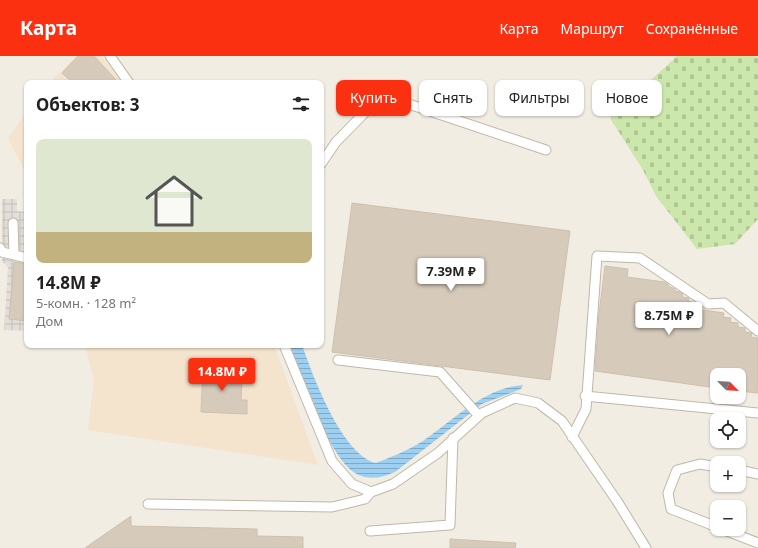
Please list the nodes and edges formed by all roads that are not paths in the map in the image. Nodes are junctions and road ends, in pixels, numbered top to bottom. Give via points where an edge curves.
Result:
1 (110, 56) edge
2 (127, 80) edge
3 (546, 150) dead end
4 (324, 160) edge
5 (13, 222) dead end
6 (0, 248) edge
7 (14, 254) junction
8 (24, 257) edge
9 (758, 331) edge
10 (285, 348) edge
11 (338, 360) dead end
12 (585, 396) junction
13 (758, 413) edge
14 (479, 416) junction
15 (572, 437) junction
16 (453, 438) junction
17 (710, 465) edge
18 (746, 471) edge
19 (758, 474) edge
20 (370, 492) junction
21 (148, 504) dead end
22 (710, 524) edge
23 (370, 531) dead end
24 (740, 536) edge
25 (758, 543) edge
26 (646, 548) edge

1 - 2 street
3 - 4 street via 382,95 336,142
5 - 7 street
6 - 7 street via 2,252
7 - 8 street
9 - 12 street via 724,303 708,304 640,258 597,256
10 - 20 street via 332,461 352,484
11 - 14 street via 440,372
12 - 13 street
12 - 15 street via 586,409
14 - 15 street via 515,398 538,403 562,421
14 - 16 street
15 - 26 street
16 - 20 street via 438,453 393,484
16 - 23 street via 450,525
17 - 22 street via 700,464 677,470 668,493 671,509
18 - 19 street
20 - 21 street via 365,499 332,507
24 - 25 street

